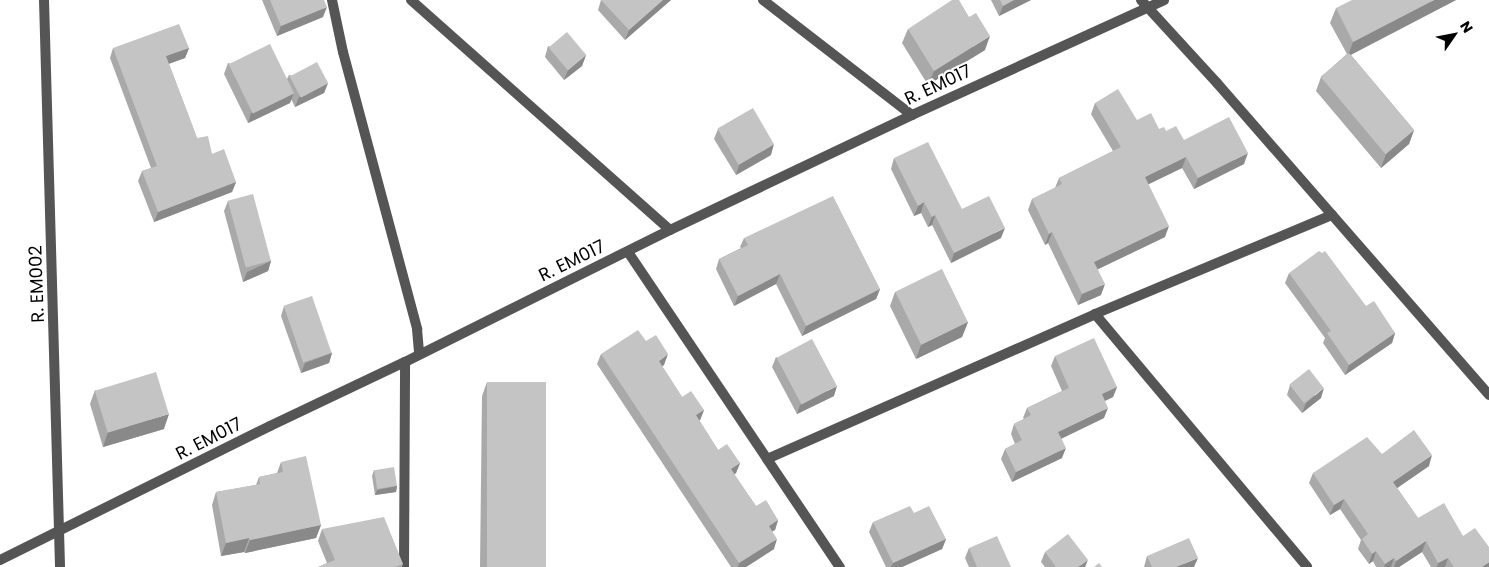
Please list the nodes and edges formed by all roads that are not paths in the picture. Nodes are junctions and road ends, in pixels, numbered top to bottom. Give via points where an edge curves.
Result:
1 (44, 0) edge
2 (332, 0) edge
3 (411, 0) edge
4 (763, 0) edge
5 (1164, 0) edge
6 (1144, 4) edge
7 (912, 115) junction
8 (1332, 216) junction
9 (670, 230) junction
10 (628, 252) junction
11 (1095, 314) junction
12 (419, 354) junction
13 (405, 362) junction
14 (1489, 395) edge
15 (767, 459) junction
16 (61, 532) junction
17 (0, 560) edge
18 (60, 567) edge
19 (404, 567) edge
20 (840, 567) edge
21 (1307, 567) edge

1 - 16 street, R. EM002
2 - 12 street via 417,329
3 - 9 street
4 - 7 street
5 - 6 street, R. EM017
6 - 7 street, R. EM017
6 - 8 street
7 - 9 street, R. EM017
8 - 11 street
8 - 14 street
9 - 10 street, R. EM017
10 - 12 street, R. EM017
10 - 15 street
11 - 15 street
11 - 21 street
12 - 13 street, R. EM017
13 - 16 street, R. EM017
13 - 19 street
15 - 20 street
16 - 17 street, R. EM017
16 - 18 street, R. EM002

